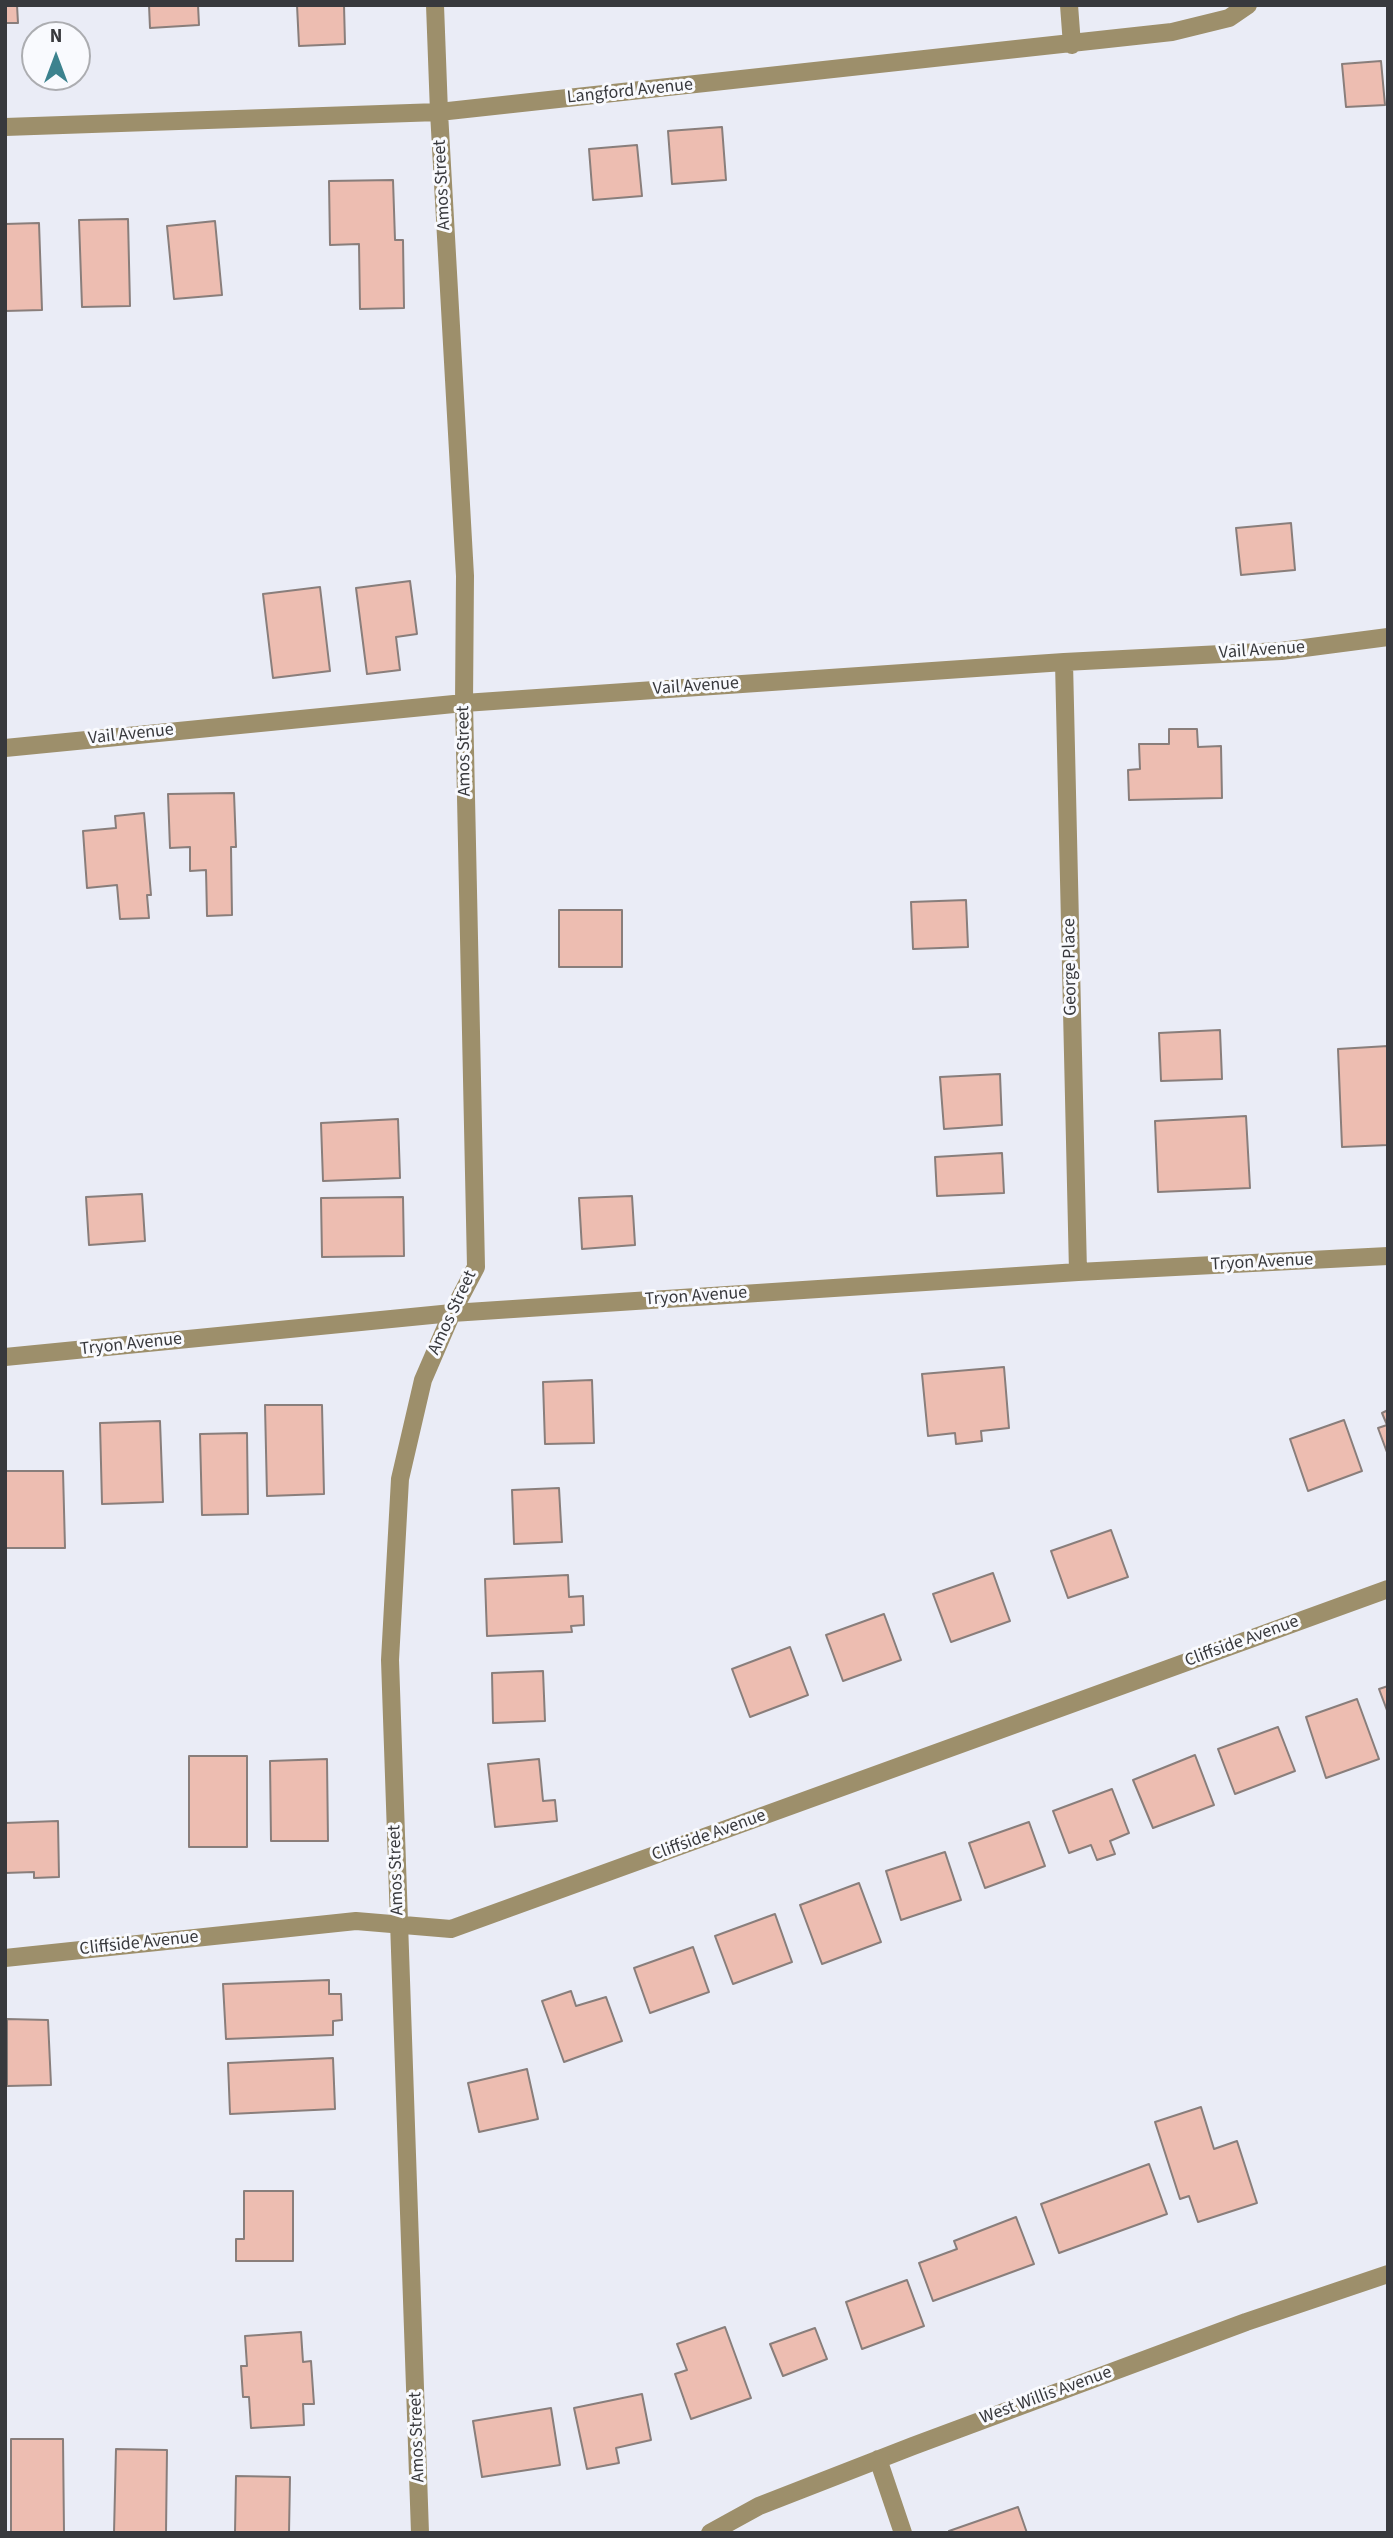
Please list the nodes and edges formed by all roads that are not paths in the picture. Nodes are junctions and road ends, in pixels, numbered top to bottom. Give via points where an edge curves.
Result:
1 (436, 5) edge
2 (1069, 5) edge
3 (1248, 5) edge
4 (1072, 45) junction
5 (439, 112) junction
6 (5, 127) edge
7 (1388, 638) edge
8 (1064, 662) junction
9 (464, 703) junction
10 (5, 748) edge
11 (1388, 1256) edge
12 (1079, 1272) junction
13 (452, 1313) junction
14 (5, 1357) edge
15 (1388, 1589) edge
16 (399, 1923) junction
17 (5, 1958) edge
18 (1388, 2274) edge
19 (877, 2459) junction
20 (720, 2530) edge
21 (420, 2533) edge
22 (903, 2533) edge

1 - 5 street, Amos Street
2 - 4 street
3 - 4 street, Langford Avenue via 1229,18 1172,33
4 - 5 street, Langford Avenue
5 - 6 street, Langford Avenue
5 - 9 street, Amos Street via 466,576
7 - 8 street, Vail Avenue via 1280,651
8 - 9 street, Vail Avenue
8 - 12 street, George Place
9 - 10 street, Vail Avenue
9 - 13 street, Amos Street via 476,1267
11 - 12 street, Tryon Avenue
12 - 13 street, Tryon Avenue
13 - 14 street, Tryon Avenue
13 - 16 street, Amos Street via 423,1380 400,1479 390,1660
15 - 16 street, Cliffside Avenue via 451,1929
16 - 17 street, Cliffside Avenue via 356,1921
16 - 21 street, Amos Street
18 - 19 street, West Willis Avenue
19 - 20 street, West Willis Avenue via 759,2506
19 - 22 street

